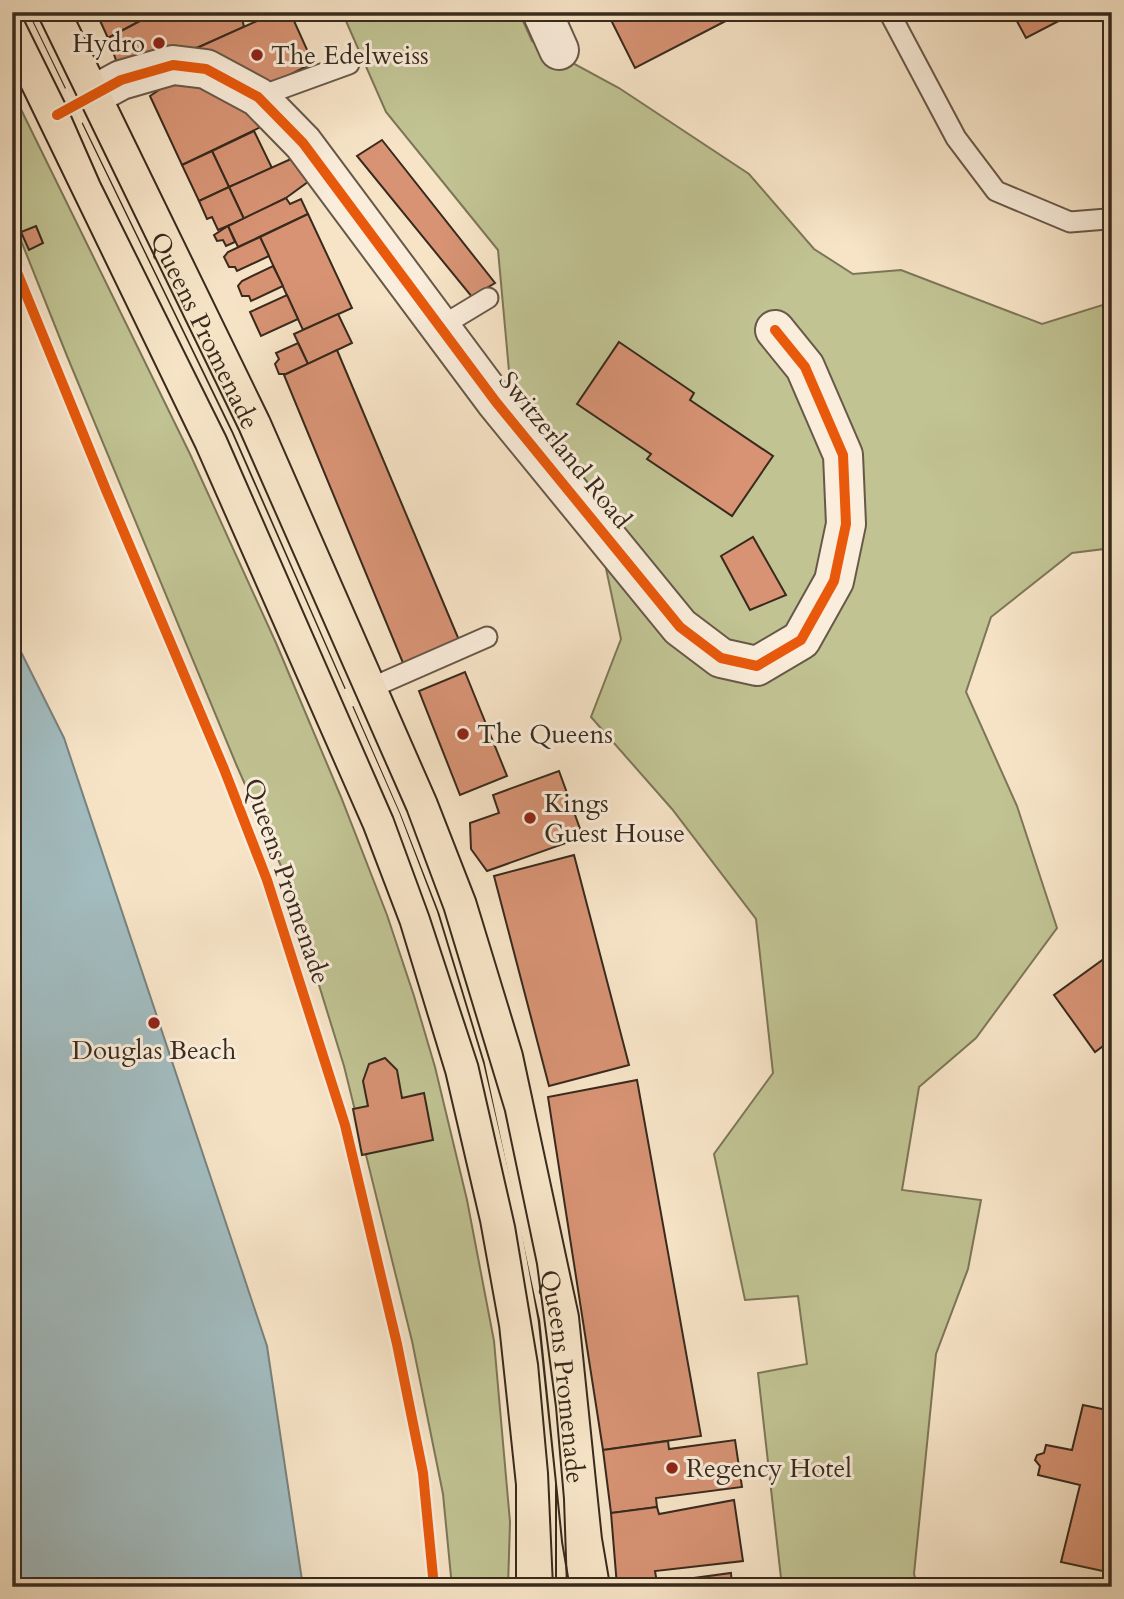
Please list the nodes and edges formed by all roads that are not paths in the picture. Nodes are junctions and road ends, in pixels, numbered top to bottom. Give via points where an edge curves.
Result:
1 (50, 12) edge
2 (542, 12) edge
3 (890, 12) edge
4 (12, 23) edge
5 (559, 50) dead end
6 (349, 64) dead end
7 (258, 97) junction
8 (92, 98) junction
9 (57, 115) junction
10 (1112, 217) edge
11 (488, 298) dead end
12 (440, 327) junction
13 (775, 330) dead end
14 (487, 637) dead end
15 (368, 689) junction
16 (332, 705) junction
17 (582, 1540) junction
18 (536, 1587) edge
19 (581, 1587) edge
20 (590, 1587) edge

1 - 8 main road, Queens Promenade
2 - 5 street
3 - 10 lane via 956,138 996,191 1070,222
4 - 9 main road, Queens Promenade
6 - 7 lane
7 - 8 street, Switzerland Road via 206,69 173,65 121,80
7 - 12 street, Switzerland Road via 303,143
8 - 9 street, Switzerland Road
8 - 15 main road, Queens Promenade via 251,425
9 - 16 main road, Queens Promenade via 214,440
11 - 12 lane
12 - 13 street, Switzerland Road via 504,413 680,627 721,658 757,666 801,640 834,581 846,524 843,455 805,368
14 - 15 lane
15 - 16 lane
15 - 17 main road, Queens Promenade via 457,906 503,1057 559,1318
16 - 18 main road, Queens Promenade via 419,918 466,1069 519,1324 536,1483
17 - 19 main road
17 - 20 main road

